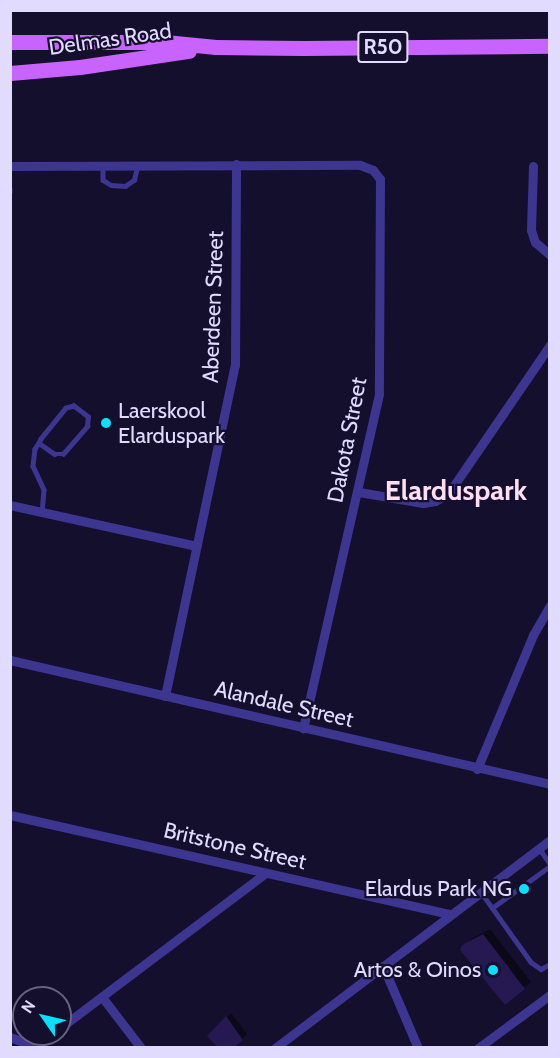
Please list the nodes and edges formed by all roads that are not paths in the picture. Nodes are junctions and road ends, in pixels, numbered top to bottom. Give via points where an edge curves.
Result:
1 (10, 42) edge
2 (549, 46) edge
3 (216, 47) junction
4 (10, 73) edge
5 (103, 164) junction
6 (138, 164) junction
7 (236, 164) junction
8 (10, 166) edge
9 (533, 166) dead end
10 (549, 255) edge
11 (549, 345) edge
12 (39, 443) junction
13 (359, 492) junction
14 (10, 505) edge
15 (42, 511) junction
16 (197, 546) junction
17 (549, 606) edge
18 (10, 660) edge
19 (165, 696) junction
20 (303, 728) junction
21 (477, 769) junction
22 (549, 784) edge
23 (10, 816) edge
24 (549, 840) edge
25 (539, 848) junction
26 (549, 865) edge
27 (266, 873) junction
28 (481, 892) junction
29 (492, 908) junction
30 (451, 914) junction
31 (549, 964) edge
32 (383, 966) junction
33 (549, 995) edge
34 (102, 997) junction
35 (72, 1019) edge
36 (141, 1047) edge
37 (275, 1047) edge
38 (418, 1047) edge
39 (478, 1047) edge

1 - 3 main road, Delmas Road / R50 via 165,42
2 - 3 main road, Delmas Road / R50
3 - 4 main road, Delmas Road / R50
5 - 6 street
5 - 6 lane via 103,180 125,186 135,180
5 - 8 street
6 - 7 street
7 - 13 street, Dakota Street via 360,165 373,170 381,186 379,394
7 - 16 street, Aberdeen Street via 235,365
9 - 10 street via 531,230 535,242
11 - 13 street via 448,494 423,503
12 - 12 lane via 69,406 88,417 87,426 63,454 55,454
12 - 15 lane via 33,466 44,490
13 - 20 street, Dakota Street
14 - 15 street
15 - 16 street
16 - 19 street, Aberdeen Street
17 - 21 street
18 - 19 street, Alandale Street
19 - 20 street, Alandale Street
20 - 21 street, Alandale Street
21 - 22 street, Alandale Street
23 - 27 street, Britstone Street
24 - 25 street
25 - 26 lane
25 - 28 street
26 - 29 lane
27 - 30 street, Britstone Street
27 - 34 street
28 - 29 lane
28 - 30 street
29 - 31 lane via 536,968
30 - 32 street
32 - 37 street
32 - 38 street
33 - 39 street
34 - 35 street
34 - 36 street

